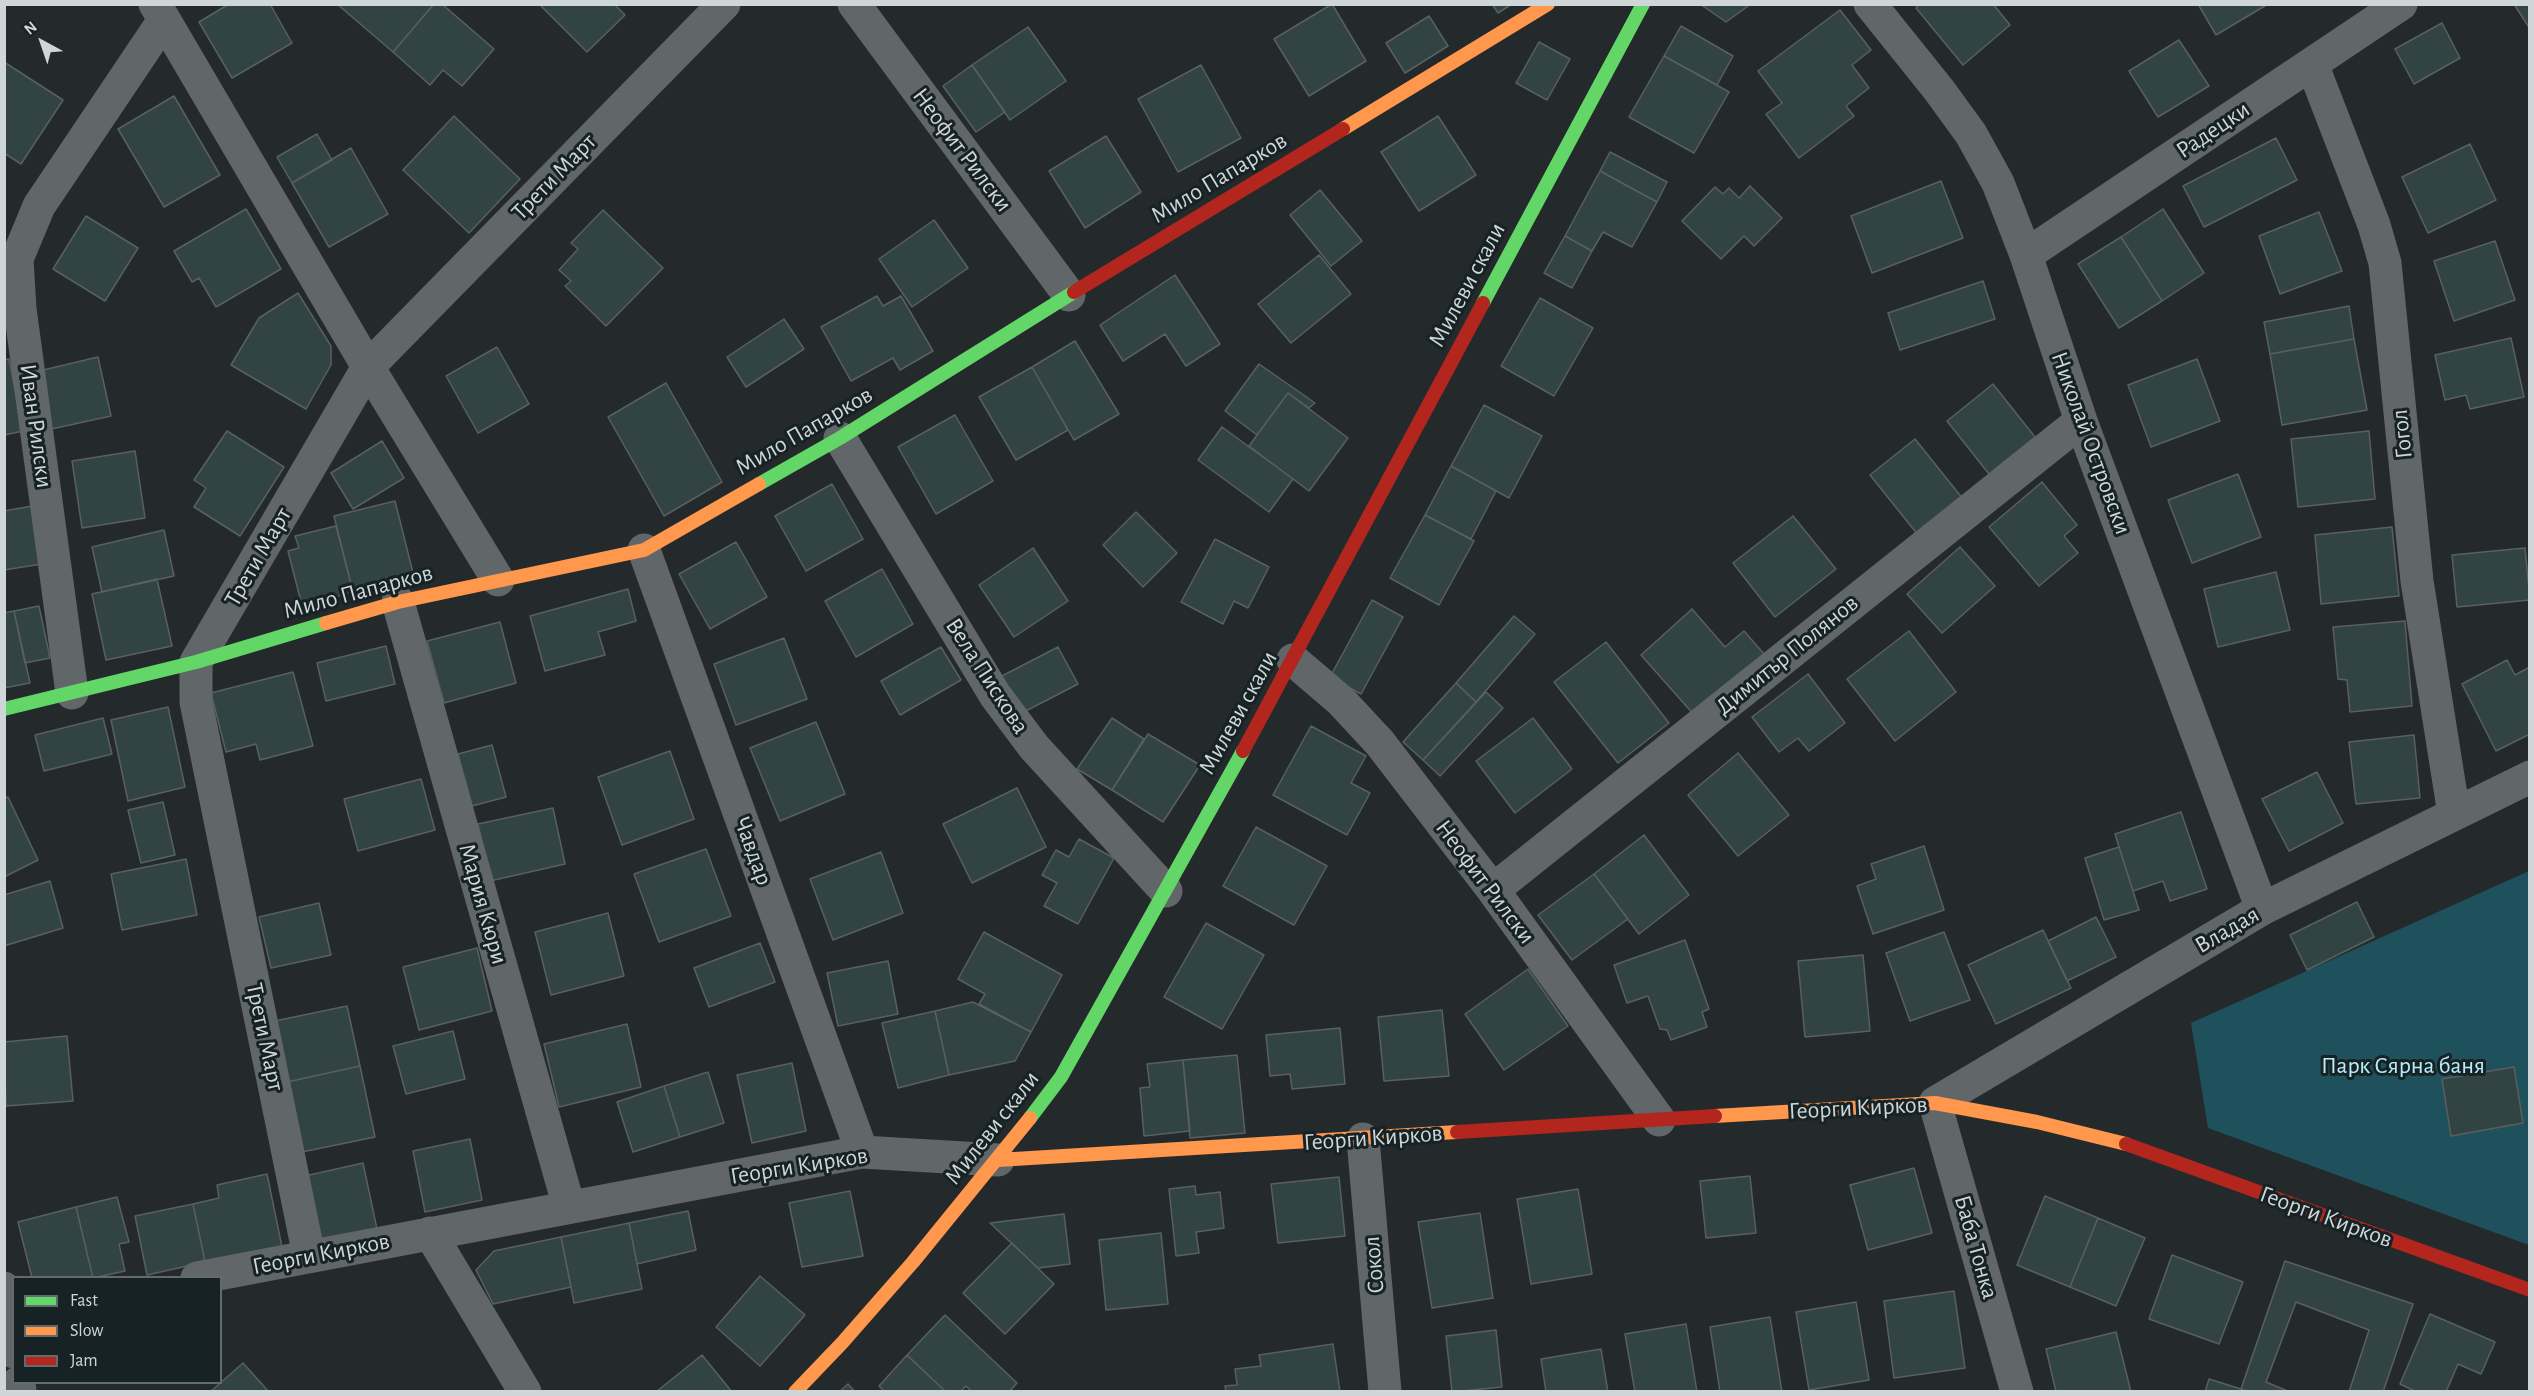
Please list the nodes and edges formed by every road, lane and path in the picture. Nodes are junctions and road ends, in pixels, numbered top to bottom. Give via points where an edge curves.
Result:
1 (724, 4) edge
2 (854, 4) edge
3 (1548, 4) edge
4 (1642, 4) edge
5 (2401, 4) edge
6 (1870, 5) edge
7 (160, 12) edge
8 (2312, 64) junction
9 (2026, 255) junction
10 (1069, 295) junction
11 (368, 367) junction
12 (2081, 421) junction
13 (840, 438) junction
14 (644, 550) junction
15 (498, 580) junction
16 (398, 602) junction
17 (1293, 660) junction
18 (196, 662) junction
19 (72, 693) junction
20 (4, 709) edge
21 (2529, 777) edge
22 (2454, 814) junction
23 (1493, 890) junction
24 (1166, 891) junction
25 (2262, 909) junction
26 (1935, 1103) junction
27 (1659, 1120) junction
28 (1363, 1139) junction
29 (862, 1152) junction
30 (998, 1160) junction
31 (569, 1207) junction
32 (430, 1233) junction
33 (309, 1256) junction
34 (207, 1276) edge
35 (2529, 1290) edge
36 (7, 1307) edge
37 (12, 1339) edge
38 (525, 1392) edge
39 (795, 1392) edge
40 (1384, 1392) edge
41 (2017, 1392) edge

1 - 11 street, Трети Март
2 - 10 street, Неофит Рилски
3 - 10 street, Мило Папарков
4 - 17 street, Милеви скали
5 - 8 street, Радецки
6 - 9 street, Николай Островски via 1971,134 1998,183
7 - 11 street
7 - 19 street, Иван Рилски via 39,206 17,260 20,309
8 - 9 street, Радецки
8 - 22 street, Гогол via 2385,263 2417,582
9 - 12 street, Николай Островски
10 - 13 street, Мило Папарков
11 - 15 street
11 - 18 street, Трети Март
12 - 23 street, Димитър Полянов
12 - 25 street, Николай Островски
13 - 14 street, Мило Папарков
13 - 24 street, Вела Пискова via 995,694 1034,747
14 - 15 street, Мило Папарков
14 - 29 street, Чавдар
15 - 16 street, Мило Папарков
16 - 18 street, Мило Папарков
16 - 31 street, Мария Кюри
17 - 23 street, Неофит Рилски via 1341,701 1380,743
17 - 24 street, Милеви скали
18 - 19 street, Мило Папарков
18 - 33 street, Трети Март via 196,702
19 - 20 street, Мило Папарков
21 - 22 street, Владая
22 - 25 street, Владая
23 - 27 street, Неофит Рилски
24 - 30 street, Милеви скали via 1061,1077
25 - 26 street, Владая
26 - 27 street, Георги Кирков
26 - 35 street, Георги Кирков via 2037,1122 2129,1145
26 - 41 street, Баба Тонка
27 - 28 street, Георги Кирков
28 - 30 street, Георги Кирков
28 - 40 street, Сокол
29 - 30 street, Георги Кирков
29 - 31 street, Георги Кирков
30 - 39 street, Милеви скали via 842,1343
31 - 32 street, Георги Кирков
32 - 33 street, Георги Кирков
32 - 38 street
33 - 34 street, Георги Кирков
36 - 37 street

